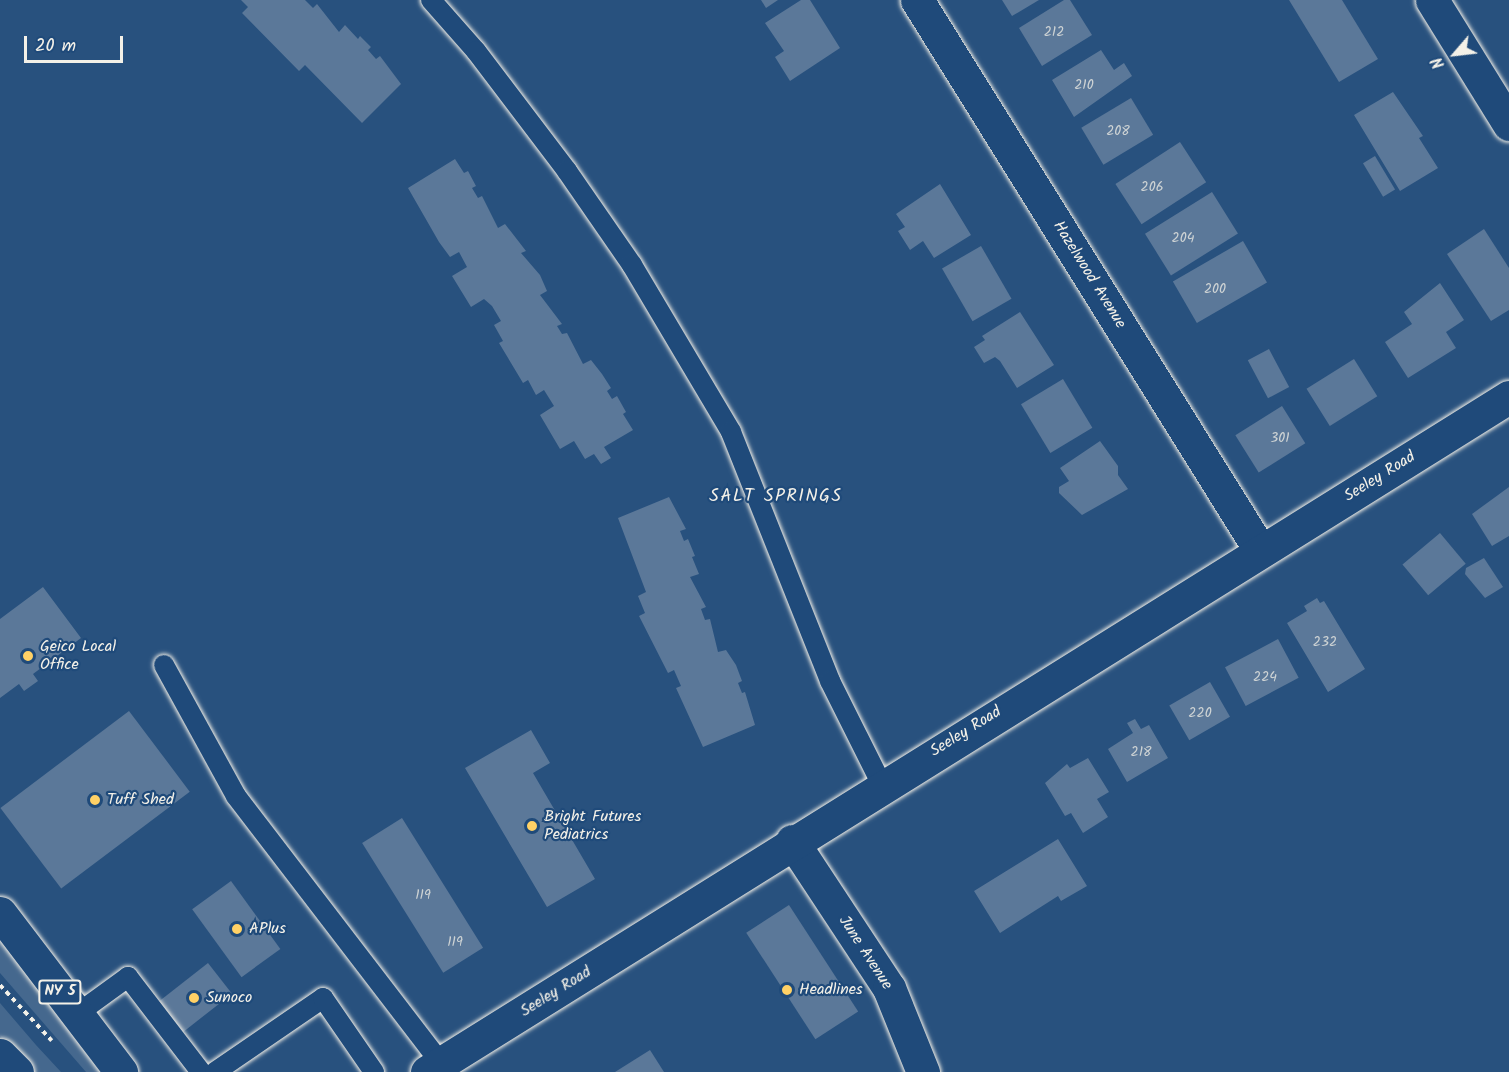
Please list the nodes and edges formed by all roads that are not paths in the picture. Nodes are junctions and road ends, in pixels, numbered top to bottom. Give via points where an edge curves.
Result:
1 (431, 0) edge
2 (917, 0) edge
3 (1432, 0) edge
4 (1509, 124) edge
5 (1509, 397) edge
6 (1260, 550) junction
7 (164, 665) dead end
8 (882, 785) junction
9 (792, 841) junction
10 (0, 913) edge
11 (77, 1014) junction
12 (0, 1055) edge
13 (434, 1067) edge
14 (17, 1072) edge
15 (121, 1072) edge
16 (201, 1072) edge
17 (215, 1072) edge
18 (375, 1072) edge
19 (923, 1072) edge

1 - 8 lane via 476,51 567,171 632,265 732,432 830,681
2 - 6 street, Hazelwood Avenue
3 - 4 street
5 - 6 street, Seeley Road
6 - 8 street, Seeley Road
7 - 13 lane via 236,796
8 - 9 street, Seeley Road
9 - 13 street, Seeley Road
9 - 19 street, June Avenue via 889,988
10 - 11 street, NY 5
11 - 15 street, NY 5
11 - 16 lane via 128,977
12 - 14 street
17 - 18 lane via 323,998

